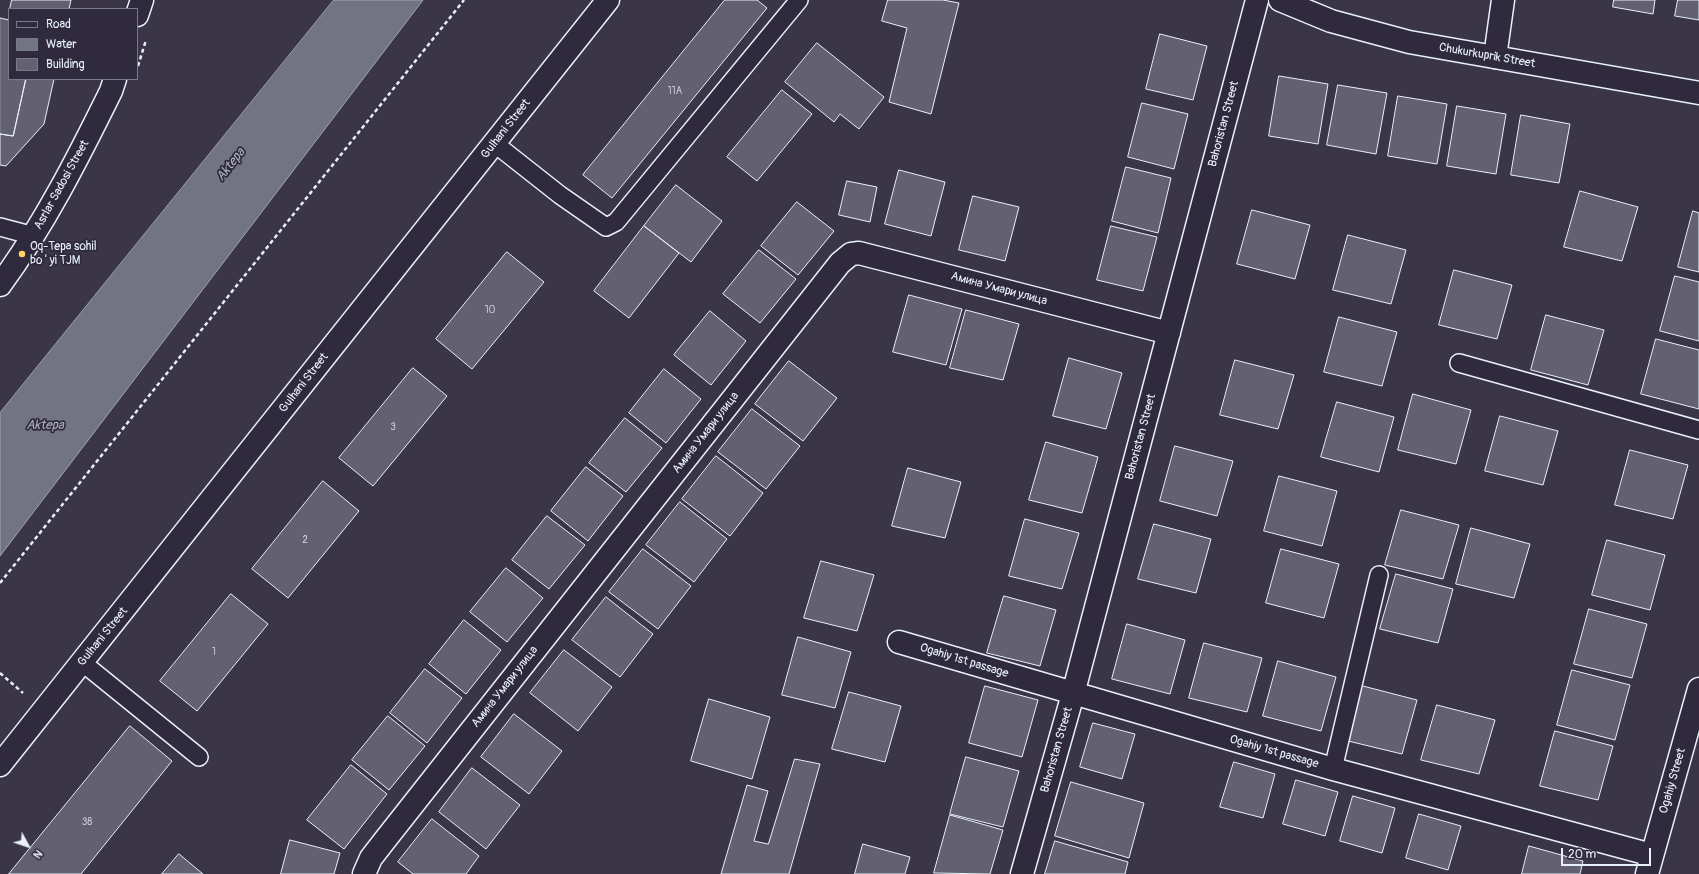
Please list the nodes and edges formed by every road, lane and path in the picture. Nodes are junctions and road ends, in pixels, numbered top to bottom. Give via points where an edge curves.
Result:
1 (142, 0) edge
2 (464, 0) edge
3 (608, 0) edge
4 (799, 0) edge
5 (1258, 0) edge
6 (1280, 0) edge
7 (1504, 0) edge
8 (138, 12) edge
9 (1494, 57) junction
10 (115, 80) edge
11 (1699, 93) edge
12 (494, 143) junction
13 (0, 227) edge
14 (34, 236) junction
15 (3, 276) edge
16 (1169, 333) junction
17 (1459, 363) dead end
18 (1699, 430) edge
19 (1379, 575) dead end
20 (0, 583) edge
21 (899, 642) dead end
22 (83, 663) junction
23 (1699, 689) edge
24 (1073, 694) junction
25 (199, 757) dead end
26 (0, 765) edge
27 (1333, 769) junction
28 (1650, 865) edge
29 (364, 874) edge
30 (1022, 874) edge

1 - 8 street
2 - 20 path
3 - 12 street, Gulhani Street
4 - 12 lane via 616,222 606,227
5 - 16 street, Bahoristan Street
6 - 9 street, Chukurkuprik Street via 1345,25 1409,42
7 - 9 street
9 - 11 street, Chukurkuprik Street
10 - 14 street, Asrlar Sadosi Street via 75,164
12 - 22 street, Gulhani Street
13 - 14 lane
14 - 15 street, Asrlar Sadosi Street
16 - 24 street, Bahoristan Street
16 - 29 street, Амина Умари улица via 859,253 851,254 840,263 385,840 371,858
17 - 18 lane
19 - 27 lane
21 - 24 street, Ogahiy 1st passage
22 - 25 lane
22 - 26 street, Gulhani Street
23 - 28 street, Ogahiy Street
24 - 27 street, Ogahiy 1st passage
24 - 30 street, Bahoristan Street
27 - 28 street, Ogahiy 1st passage

